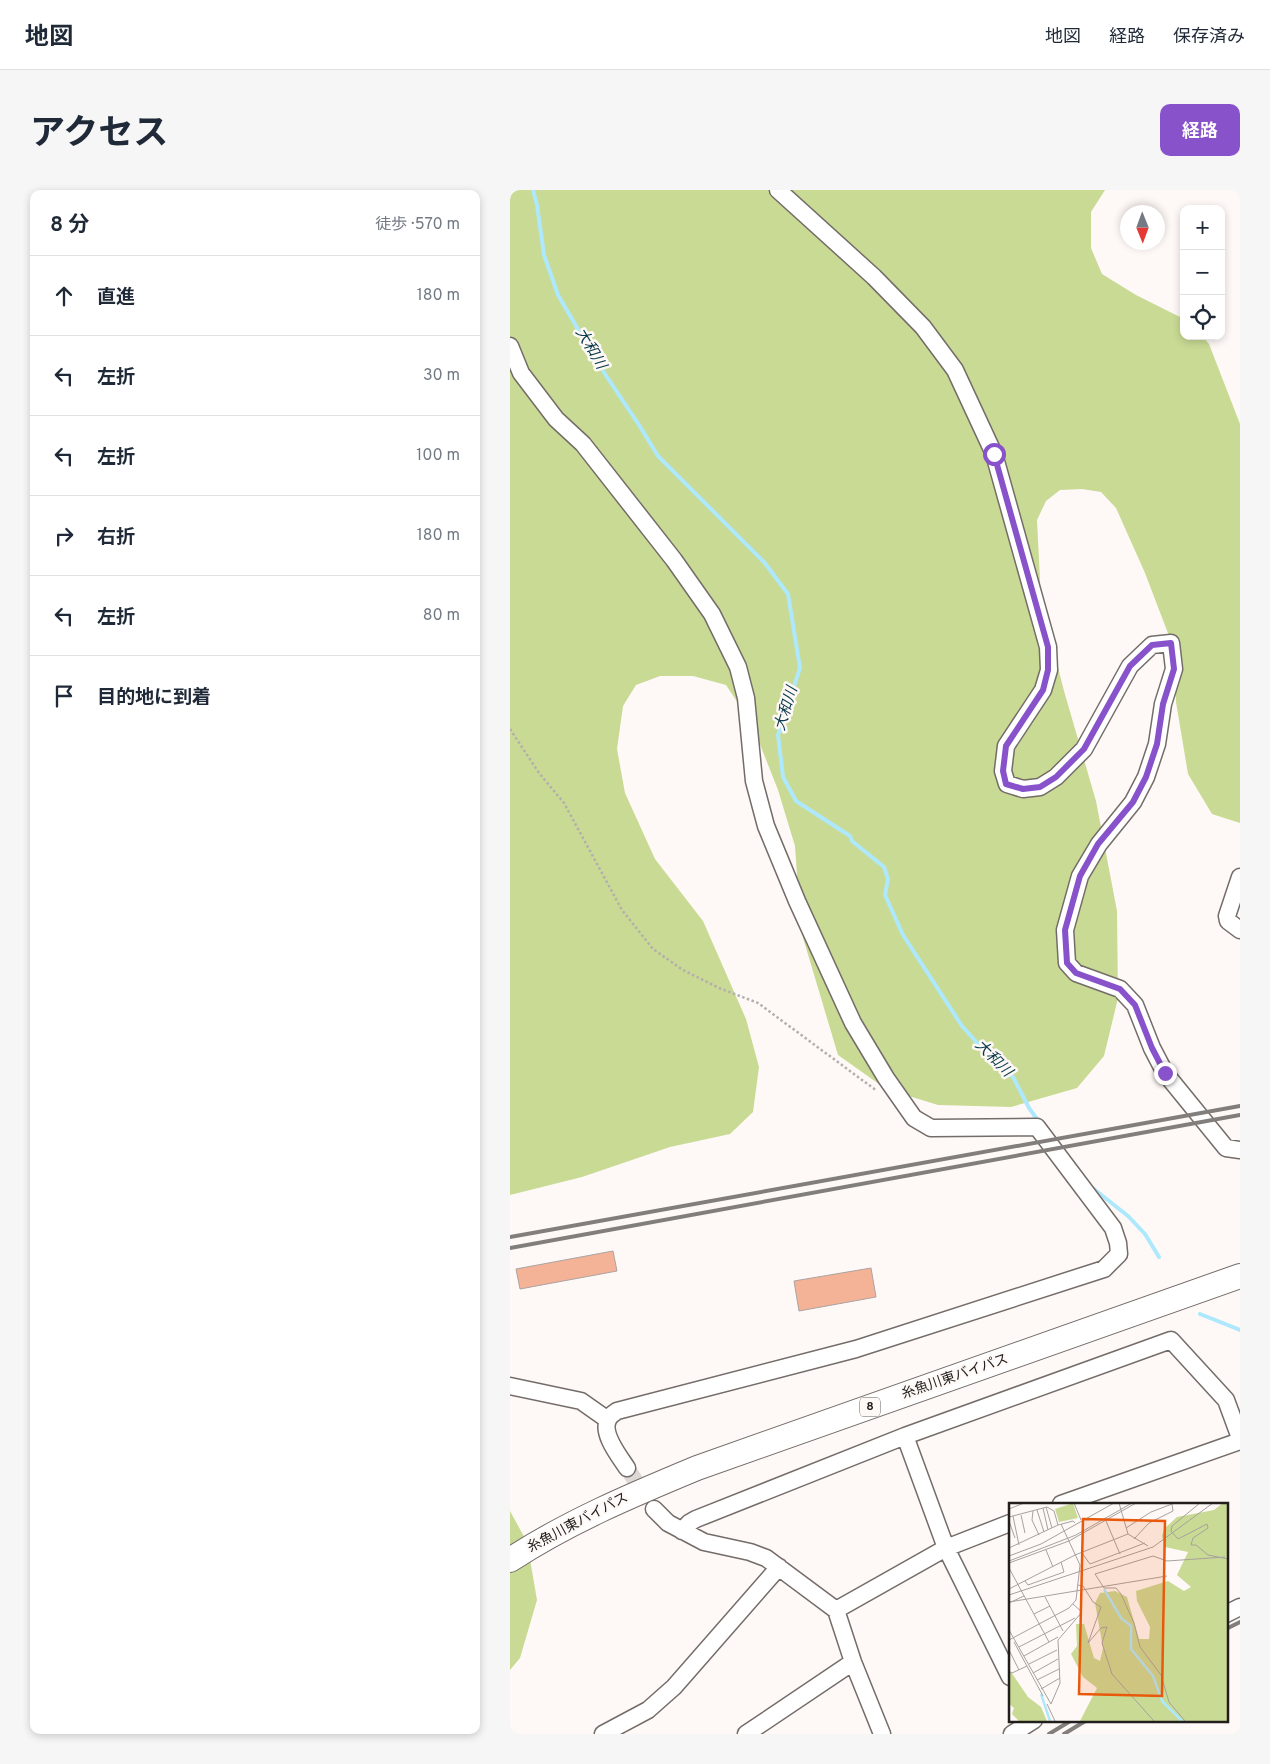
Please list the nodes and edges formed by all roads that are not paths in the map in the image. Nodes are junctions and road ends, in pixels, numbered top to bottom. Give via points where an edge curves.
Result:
1 (778, 190) edge
2 (510, 346) edge
3 (1240, 877) edge
4 (1240, 930) edge
5 (1240, 1150) edge
6 (1240, 1276) edge
7 (510, 1386) edge
8 (608, 1420) junction
9 (905, 1436) junction
10 (1240, 1440) edge
11 (627, 1468) tunnel mouth
12 (1064, 1503) edge
13 (654, 1509) tunnel mouth
14 (1009, 1523) edge
15 (682, 1531) junction
16 (946, 1548) junction
17 (510, 1560) edge
18 (779, 1567) junction
19 (1240, 1607) edge
20 (836, 1610) junction
21 (1228, 1613) edge
22 (853, 1662) junction
23 (1009, 1675) edge
24 (1030, 1722) edge
25 (603, 1734) edge
26 (746, 1734) edge
27 (882, 1734) edge
28 (1012, 1734) edge

1 - 5 street via 874,277 923,327 955,370 994,454 1048,647 1048,670 1043,690 1006,746 1003,771 1006,784 1023,789 1040,787 1056,777 1084,749 1130,666 1152,645 1171,643 1174,669 1163,704 1157,744 1133,802 1098,844 1080,876 1065,930 1067,963 1076,973 1120,989 1135,1005 1165,1073 1226,1148
2 - 8 street via 521,373 556,419 589,452 712,614 738,667 746,698 754,781 766,826 853,1023 886,1078 914,1118 932,1128 1037,1127 1113,1228 1118,1243 1119,1254 1104,1269 856,1349 617,1411
3 - 4 street via 1227,916 1228,921
6 - 17 highway, 糸魚川東バイパス / 8 via 697,1468 616,1501
7 - 8 street via 581,1401
8 - 11 street via 612,1446
9 - 10 street via 1171,1340 1226,1400
9 - 15 street via 696,1519
9 - 16 street
10 - 12 street
13 - 15 street
14 - 16 street
15 - 18 street via 704,1542 750,1552
16 - 20 street
16 - 23 street
18 - 20 street
18 - 25 street via 674,1687 648,1710
19 - 21 street
20 - 22 street
22 - 26 street
22 - 27 street
24 - 28 street

